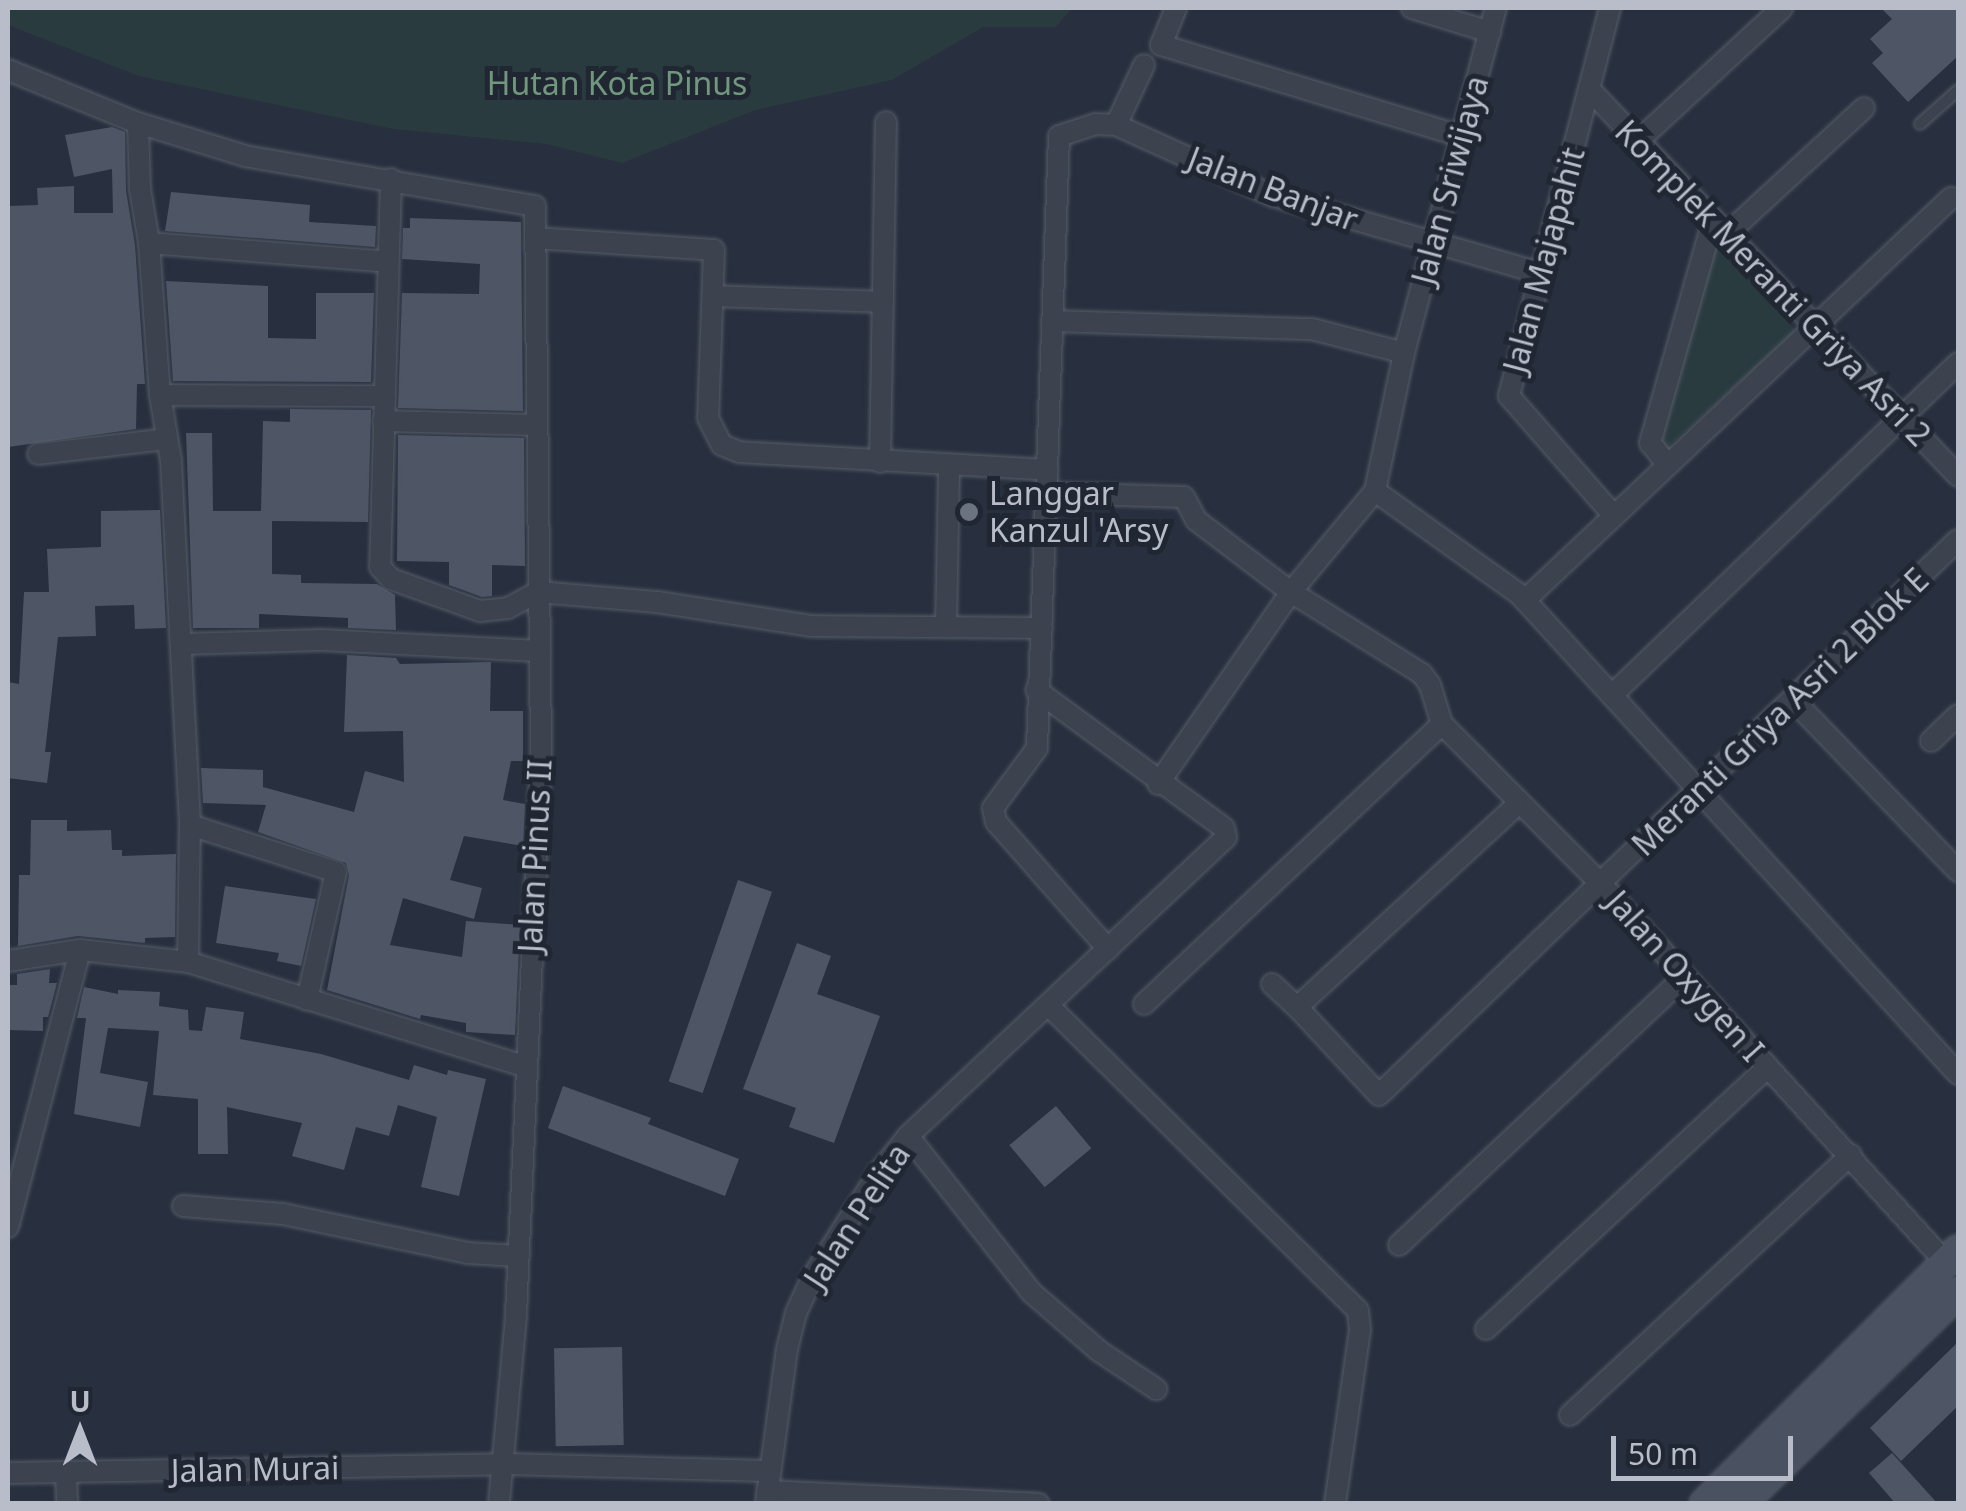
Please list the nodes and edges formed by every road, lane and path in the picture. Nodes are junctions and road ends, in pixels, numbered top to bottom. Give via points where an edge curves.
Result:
1 (1176, 8) edge
2 (1412, 8) edge
3 (1496, 8) edge
4 (1610, 8) edge
5 (1782, 8) edge
6 (1490, 32) junction
7 (1144, 66) dead end
8 (8, 70) edge
9 (1588, 90) junction
10 (1958, 90) edge
11 (1864, 108) dead end
12 (886, 122) dead end
13 (138, 123) junction
14 (1920, 124) dead end
15 (1116, 125) junction
16 (1462, 136) junction
17 (1638, 141) junction
18 (390, 178) junction
19 (1951, 198) dead end
20 (1720, 227) junction
21 (535, 238) junction
22 (149, 243) junction
23 (1432, 244) junction
24 (388, 262) junction
25 (1540, 273) junction
26 (714, 296) junction
27 (883, 302) junction
28 (1052, 320) junction
29 (1816, 326) junction
30 (1404, 352) junction
31 (1958, 362) edge
32 (160, 395) junction
33 (384, 396) junction
34 (1901, 416) junction
35 (383, 421) junction
36 (537, 425) junction
37 (167, 439) junction
38 (38, 454) dead end
39 (880, 462) junction
40 (949, 465) junction
41 (1668, 465) junction
42 (1047, 470) junction
43 (1958, 476) edge
44 (1374, 491) junction
45 (1048, 493) junction
46 (1614, 516) junction
47 (1958, 540) edge
48 (538, 592) junction
49 (1292, 592) junction
50 (1524, 600) junction
51 (946, 627) junction
52 (1042, 628) junction
53 (182, 644) junction
54 (539, 652) junction
55 (1036, 690) junction
56 (1612, 695) junction
57 (1793, 700) junction
58 (1958, 715) edge
59 (1442, 724) junction
60 (1931, 740) dead end
61 (1158, 784) junction
62 (1699, 790) junction
63 (1518, 804) junction
64 (190, 824) junction
65 (1958, 870) edge
66 (1602, 884) junction
67 (80, 950) junction
68 (1108, 950) junction
69 (8, 961) edge
70 (188, 962) junction
71 (1683, 978) junction
72 (1272, 984) dead end
73 (307, 1000) junction
74 (1144, 1004) dead end
75 (1049, 1006) junction
76 (1297, 1007) junction
77 (524, 1066) junction
78 (1768, 1068) junction
79 (1958, 1074) edge
80 (908, 1136) junction
81 (1850, 1154) junction
82 (183, 1206) dead end
83 (8, 1227) edge
84 (1400, 1245) dead end
85 (517, 1256) junction
86 (1954, 1263) edge
87 (1958, 1292) edge
88 (1486, 1329) dead end
89 (1156, 1389) dead end
90 (1570, 1415) dead end
91 (502, 1464) junction
92 (66, 1472) junction
93 (8, 1473) edge
94 (767, 1488) edge
95 (67, 1504) edge
96 (499, 1504) edge
97 (1040, 1504) edge
98 (1335, 1504) edge
99 (1705, 1504) edge
100 (1740, 1504) edge

1 - 16 street via 1161,45
2 - 6 street
3 - 6 street, Jalan Sriwijaya
4 - 9 street, Jalan Majapahit
5 - 17 street
6 - 16 street, Jalan Sriwijaya
7 - 15 street
8 - 13 street
9 - 17 street, Komplek Meranti Griya Asri 2
9 - 25 street, Jalan Majapahit
10 - 14 lane
11 - 20 street
12 - 27 street
13 - 18 street via 245,156
13 - 22 street
15 - 23 street, Jalan Banjar via 1273,196
15 - 28 street via 1059,136
16 - 23 street, Jalan Sriwijaya
17 - 20 street, Komplek Meranti Griya Asri 2
18 - 21 street, Jalan Pinus II via 535,207
18 - 24 street
19 - 29 street
20 - 29 street, Komplek Meranti Griya Asri 2
20 - 41 street via 1651,441
21 - 26 street via 714,250
21 - 36 street, Jalan Pinus II
22 - 24 street
22 - 32 street
23 - 25 street, Jalan Banjar
23 - 30 street, Jalan Sriwijaya
24 - 33 street
25 - 46 street, Jalan Majapahit via 1509,396
26 - 27 street
26 - 39 street via 708,418 722,446
27 - 39 street
28 - 30 street via 1312,330
28 - 42 street
29 - 34 street, Komplek Meranti Griya Asri 2
29 - 41 street
30 - 44 street
31 - 34 street
32 - 33 street
32 - 37 street
33 - 35 street
34 - 43 street, Komplek Meranti Griya Asri 2
34 - 56 street
35 - 36 street
35 - 48 street via 382,573 480,611 508,608
36 - 48 street, Jalan Pinus II
37 - 38 street
37 - 53 street
39 - 40 street
40 - 42 street
40 - 51 street
41 - 46 street
42 - 45 street
44 - 49 street
44 - 50 street
45 - 49 street via 1184,497 1196,520
45 - 52 street
46 - 50 street
47 - 57 street, Meranti Griya Asri 2 Blok E
48 - 51 street via 812,626
48 - 54 street, Jalan Pinus II
49 - 59 street, Jalan Oxygen I via 1422,674
49 - 61 street
50 - 56 street
51 - 52 street
52 - 55 street
53 - 54 street via 322,640
53 - 64 street
54 - 77 street, Jalan Pinus II
55 - 61 street
55 - 68 street via 1037,748 993,808 996,822
56 - 62 street
57 - 62 street, Meranti Griya Asri 2 Blok E
57 - 65 street
58 - 60 street
59 - 63 street, Jalan Oxygen I
59 - 74 street
61 - 68 street, Jalan Pelita via 1224,828 1226,837
62 - 66 street, Meranti Griya Asri 2 Blok E
62 - 79 street
63 - 66 street, Jalan Oxygen I
63 - 76 street
64 - 70 street
64 - 73 street via 336,872
66 - 71 street, Jalan Oxygen I
66 - 76 street, Meranti Griya Asri 2 Blok E via 1382,1094
67 - 69 street
67 - 70 street
67 - 83 street
68 - 75 street, Jalan Pelita
70 - 73 street
71 - 78 street, Jalan Oxygen I
71 - 84 street
72 - 76 street
73 - 77 street
75 - 80 street, Jalan Pelita
75 - 98 street via 1358,1311
77 - 85 street, Jalan Pinus II
78 - 81 street, Jalan Oxygen I
78 - 88 street
80 - 89 street via 1031,1292
80 - 94 street, Jalan Pelita via 813,1276 796,1313
81 - 86 street, Jalan Oxygen I
81 - 90 street
82 - 85 street via 283,1214 468,1253
85 - 91 street, Jalan Pinus II
86 - 99 main road
87 - 100 main road
91 - 92 street, Jalan Murai
91 - 94 street, Jalan Murai
91 - 96 street, Jalan Pinus II
92 - 93 street, Jalan Murai
92 - 95 street
94 - 97 street, Jalan Murai

